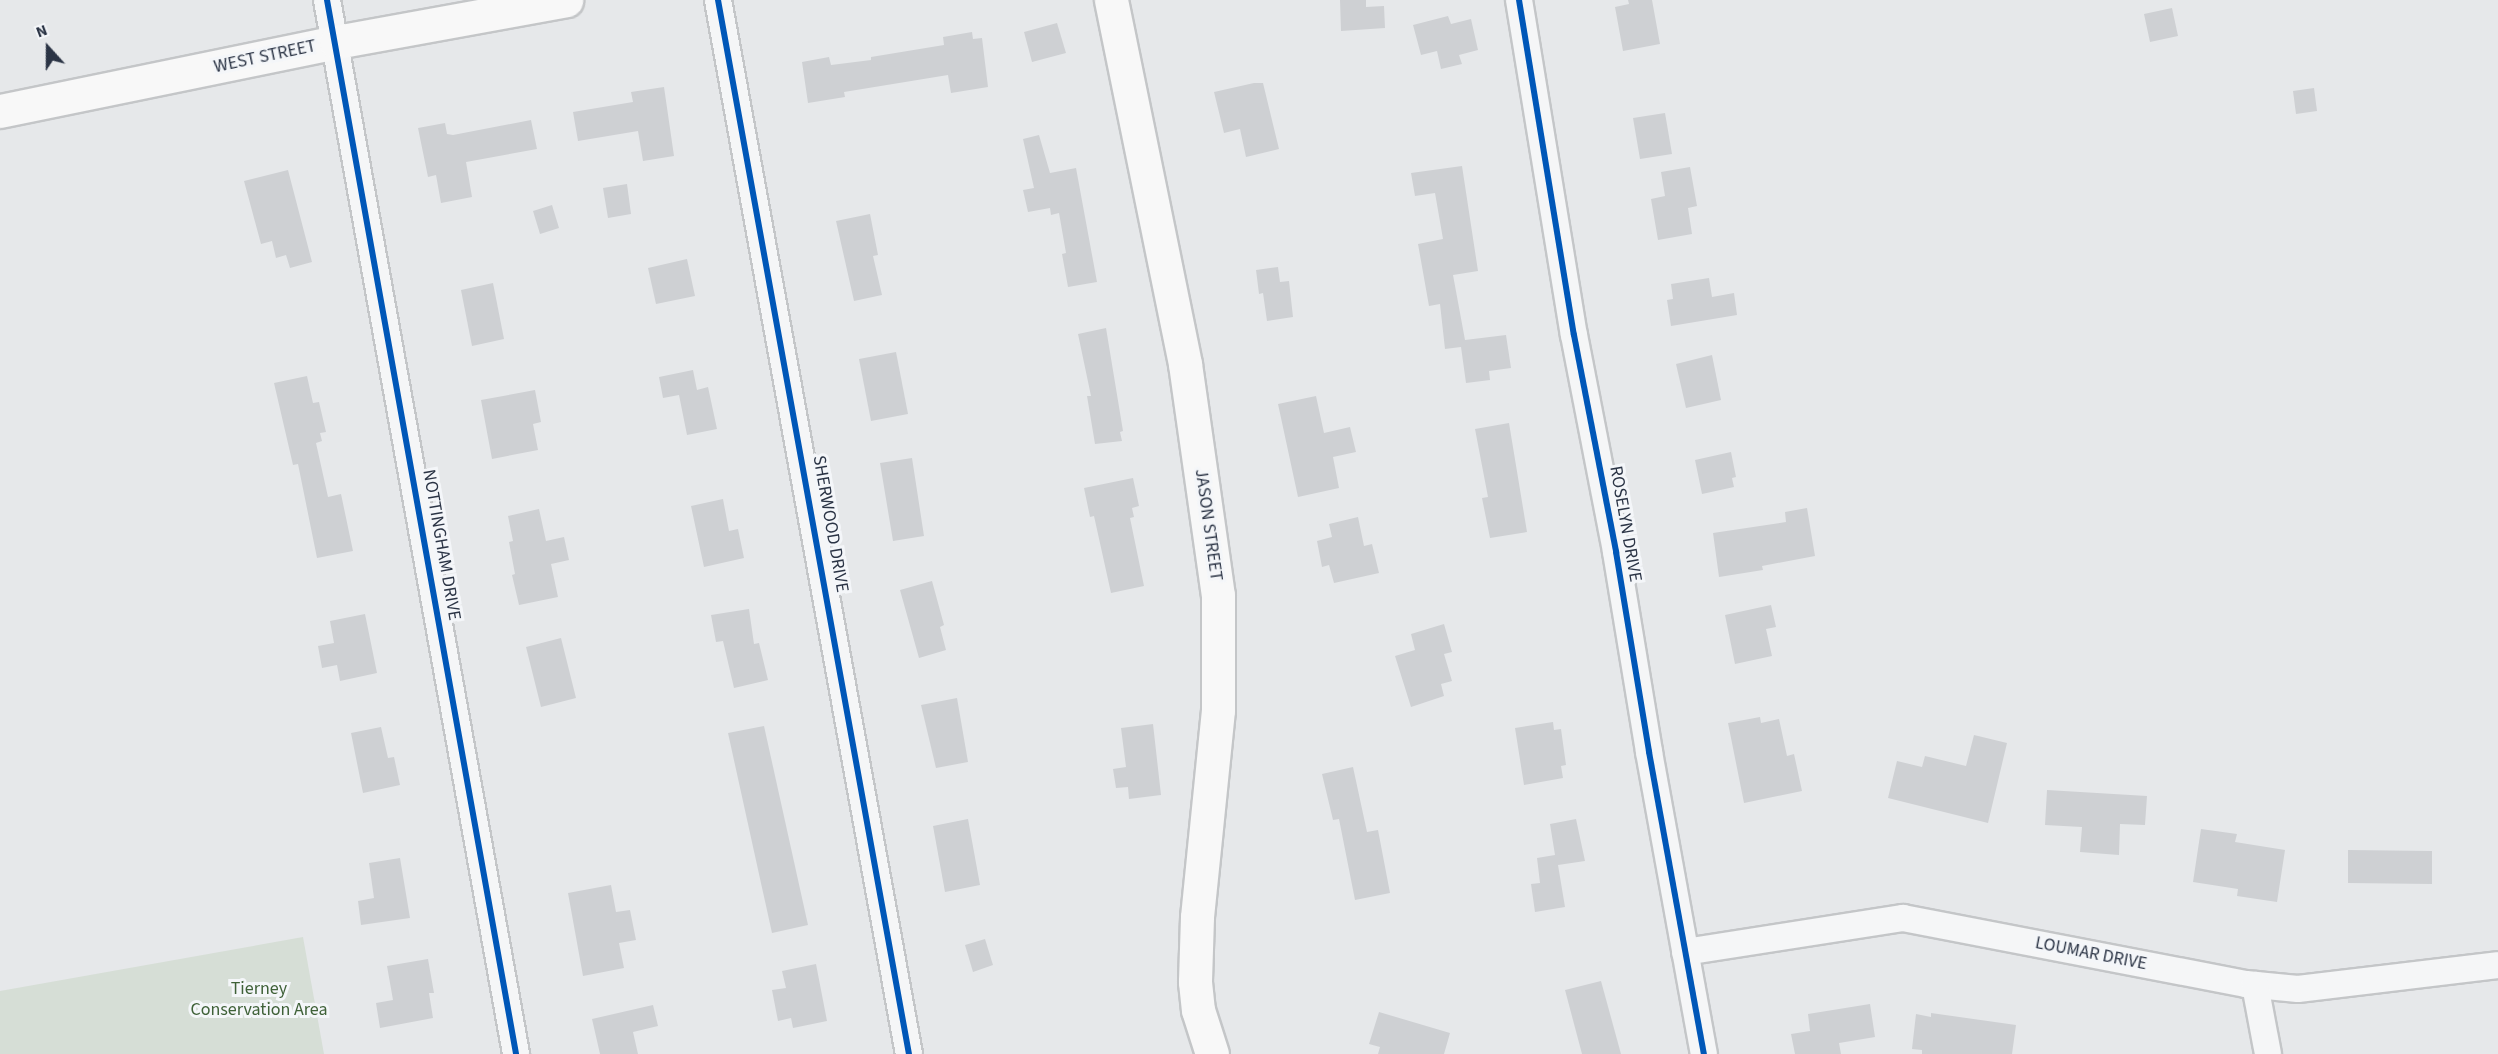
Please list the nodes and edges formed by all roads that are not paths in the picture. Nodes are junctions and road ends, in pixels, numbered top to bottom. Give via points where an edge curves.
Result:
1 (327, 0) edge
2 (566, 0) edge
3 (718, 0) edge
4 (1111, 0) edge
5 (1519, 0) edge
6 (336, 42) junction
7 (0, 111) edge
8 (1685, 952) junction
9 (2498, 965) edge
10 (2255, 985) junction
11 (516, 1054) edge
12 (909, 1054) edge
13 (1212, 1054) edge
14 (1704, 1054) edge
15 (2268, 1054) edge

1 - 6 street, NOTTINGHAM DRIVE
2 - 6 street, WEST STREET
3 - 12 street, SHERWOOD DRIVE
4 - 13 street, JASON STREET via 1185,364 1218,595 1218,710 1197,916 1196,971 1198,1010
5 - 8 street, ROSELYN DRIVE via 1574,334
6 - 7 street, WEST STREET
6 - 11 street, NOTTINGHAM DRIVE
8 - 10 street, LOUMAR DRIVE via 1903,918
8 - 14 street, ROSELYN DRIVE
9 - 10 street, LOUMAR DRIVE via 2298,989
10 - 15 street

